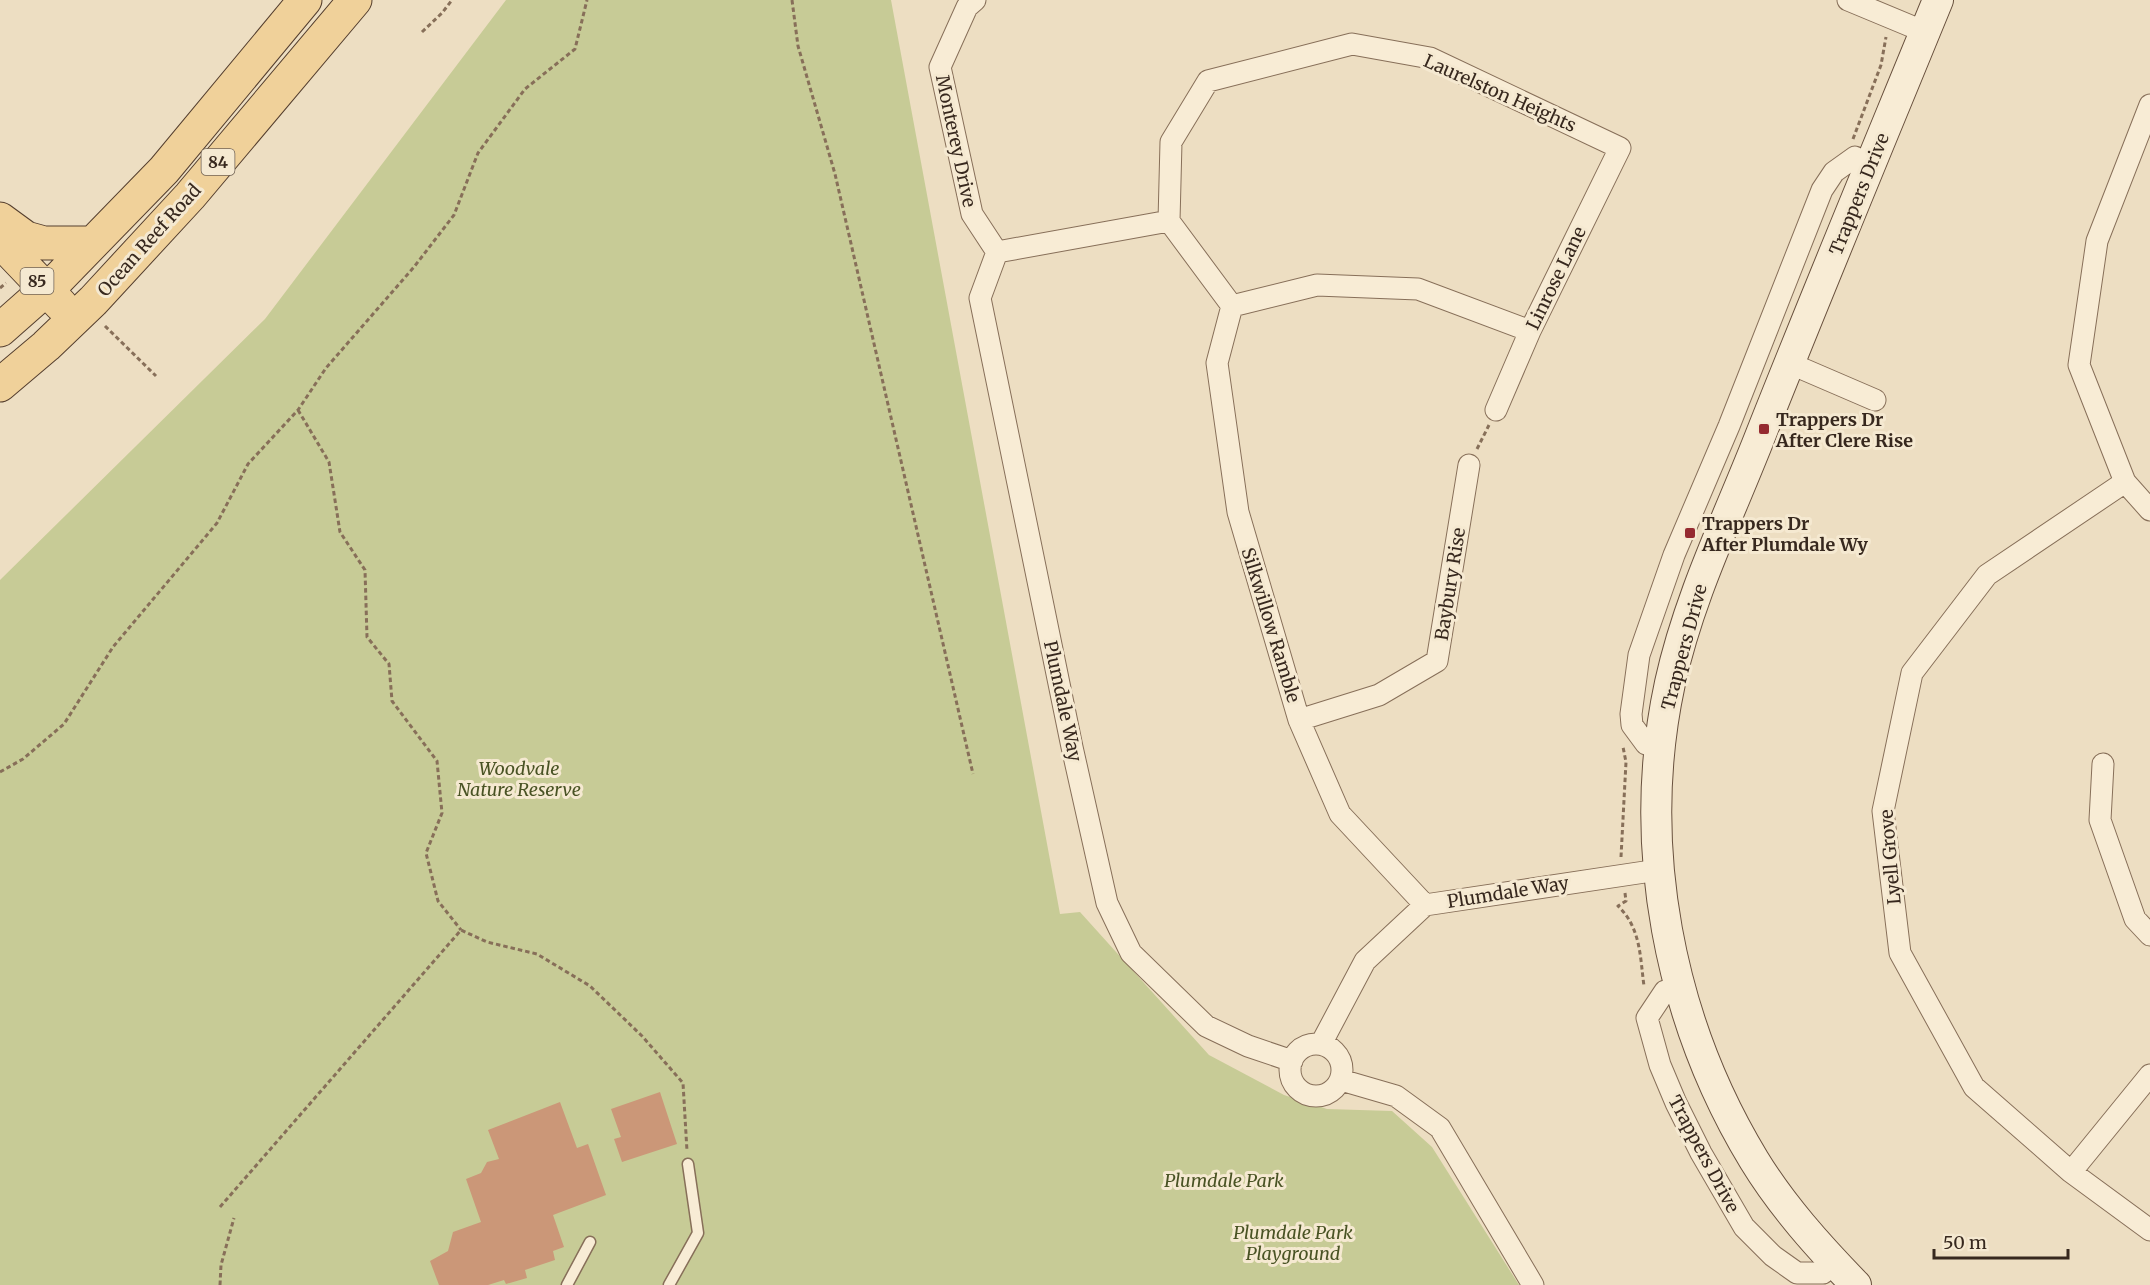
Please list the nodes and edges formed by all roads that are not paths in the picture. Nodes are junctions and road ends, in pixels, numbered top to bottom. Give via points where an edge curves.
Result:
1 (305, 0) edge
2 (355, 0) edge
3 (975, 0) edge
4 (1848, 0) edge
5 (1938, 0) edge
6 (1912, 19) edge
7 (2150, 105) edge
8 (1620, 148) joint
9 (0, 219) edge
10 (1169, 221) junction
11 (0, 241) edge
12 (93, 243) junction
13 (997, 252) junction
14 (46, 290) junction
15 (1232, 306) junction
16 (6, 315) edge
17 (88, 320) junction
18 (1530, 331) junction
19 (46, 346) junction
20 (1789, 363) junction
21 (0, 385) edge
22 (1875, 400) dead end
23 (1496, 410) road end
24 (1469, 465) road end
25 (2125, 482) junction
26 (2150, 510) edge
27 (1299, 720) junction
28 (2103, 764) dead end
29 (1650, 871) junction
30 (1425, 905) junction
31 (2150, 935) edge
32 (1321, 1044) junction
33 (1292, 1061) junction
34 (2150, 1075) edge
35 (1341, 1080) junction
36 (688, 1164) road end
37 (2071, 1172) junction
38 (2150, 1230) edge
39 (590, 1242) dead end
40 (1830, 1279) edge
41 (567, 1285) edge
42 (669, 1285) edge
43 (1533, 1285) edge
44 (1856, 1285) edge

1 - 12 main road, Ocean Reef Road / 84 via 164,170
2 - 17 main road, Ocean Reef Road / 84
3 - 13 street, Monterey Drive via 967,7 940,67 972,214
4 - 6 street
5 - 6 main road, Trappers Drive
6 - 20 main road, Trappers Drive
6 - 29 main road, Trappers Drive via 1845,164 1674,618 1651,707 1642,783
7 - 25 street via 2097,241 2079,365
8 - 10 street, Laurelston Heights via 1430,58 1352,44 1208,81 1171,142
8 - 18 street, Linrose Lane
9 - 12 main road via 26,237 44,243
10 - 13 street
10 - 15 street
11 - 14 main road, 85
12 - 14 main road, Ocean Reef Road / 84
13 - 33 street, Plumdale Way via 980,298 1107,903 1131,953 1206,1026
14 - 16 main road, Ocean Reef Road / 84
14 - 17 main road, 85
15 - 18 street via 1317,285 1418,289
15 - 27 street, Silkwillow Ramble via 1217,363 1238,512
16 - 19 main road, 85
17 - 19 main road, Ocean Reef Road / 84
18 - 23 street, Linrose Lane
19 - 21 main road, Ocean Reef Road / 84
20 - 22 street
20 - 29 main road, Trappers Drive via 1705,569 1670,684 1661,736
24 - 27 street, Baybury Rise via 1437,661 1379,695
25 - 26 street
25 - 37 street, Lyell Grove via 1987,575 1912,673 1882,812 1900,953 1974,1087
27 - 30 street, Silkwillow Ramble via 1340,814
28 - 31 street via 2100,820 2135,919
29 - 30 street, Plumdale Way
29 - 40 main road, Trappers Drive via 1646,898 1665,991 1697,1087 1774,1217
29 - 44 main road, Trappers Drive via 1698,1043 1724,1107 1785,1205
30 - 32 street, Plumdale Way via 1365,961
32 - 33 street via 1303,1047
32 - 35 street via 1340,1057
33 - 35 street via 1291,1079 1303,1093 1320,1096 1336,1088
34 - 37 street
35 - 43 street via 1396,1096 1440,1128
36 - 42 lane via 698,1233
37 - 38 street, Lyell Grove
39 - 41 lane

